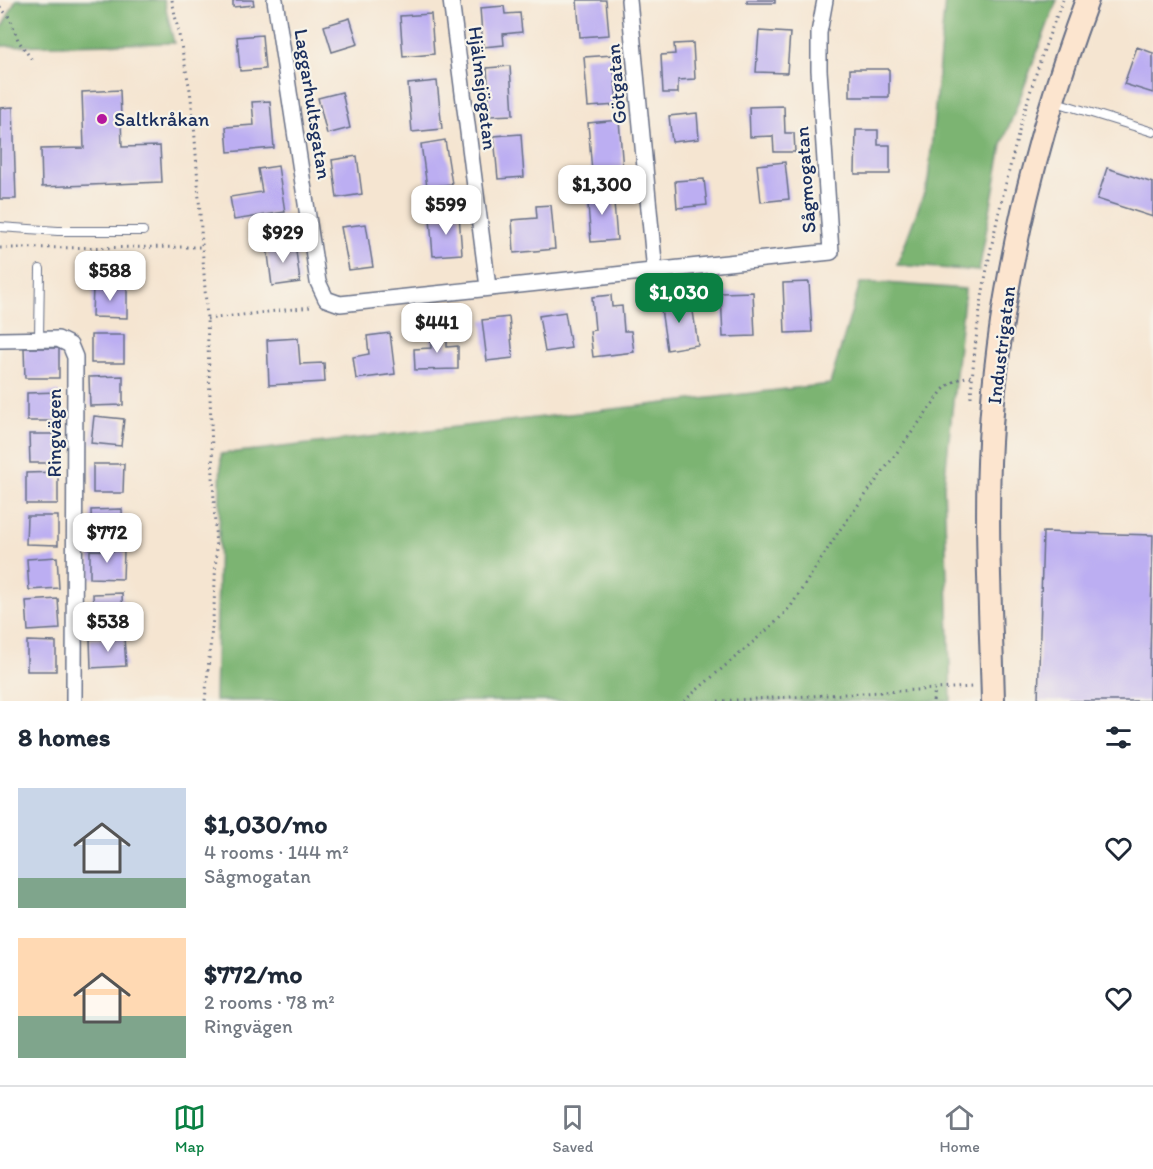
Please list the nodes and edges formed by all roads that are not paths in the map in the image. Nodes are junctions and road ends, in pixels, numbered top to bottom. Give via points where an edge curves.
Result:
1 (275, 0) edge
2 (450, 0) edge
3 (629, 0) edge
4 (825, 0) edge
5 (1087, 0) edge
6 (1052, 101) junction
7 (1153, 132) edge
8 (0, 227) edge
9 (143, 231) dead end
10 (40, 268) dead end
11 (655, 272) junction
12 (488, 287) junction
13 (39, 339) junction
14 (0, 340) edge
15 (74, 701) edge
16 (993, 701) edge

1 - 12 street, Laggarhultsgatan via 318,282 326,299 340,304
2 - 12 street, Hjälmsjögatan
3 - 11 street, Götgatan
4 - 11 street, Sågmogatan via 819,33 819,70 831,252
5 - 6 street, Industrigatan
6 - 7 lane
6 - 16 street, Industrigatan via 1014,245 995,378 989,556
8 - 9 lane
10 - 13 lane
11 - 12 street
13 - 14 street, Ringvägen
13 - 15 street, Ringvägen via 58,339 70,345 75,357

